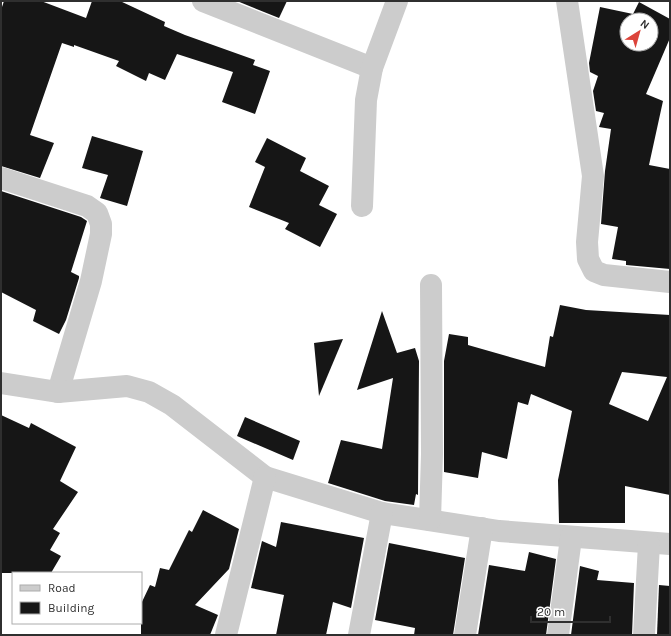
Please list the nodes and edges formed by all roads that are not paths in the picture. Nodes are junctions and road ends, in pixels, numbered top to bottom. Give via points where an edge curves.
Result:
1 (203, 1) edge
2 (397, 1) edge
3 (568, 1) edge
4 (372, 68) junction
5 (1, 178) edge
6 (362, 206) dead end
7 (670, 282) edge
8 (431, 285) dead end
9 (1, 383) edge
10 (65, 392) junction
11 (265, 477) junction
12 (382, 513) junction
13 (430, 520) junction
14 (482, 528) junction
15 (571, 538) junction
16 (660, 544) edge
17 (226, 635) edge
18 (359, 635) edge
19 (465, 635) edge
20 (558, 635) edge
21 (644, 635) edge

1 - 4 street
2 - 4 street
3 - 7 street via 593,176 587,242 588,259 594,271 604,275
4 - 6 street via 366,100
5 - 10 street via 87,206 97,214 101,224 91,281
8 - 13 street
9 - 10 street
10 - 11 street via 127,386 149,392 172,405
11 - 12 street
11 - 17 street
12 - 13 street
12 - 18 street
13 - 14 street
14 - 15 street
14 - 19 street
15 - 16 street
15 - 20 street
16 - 21 street

